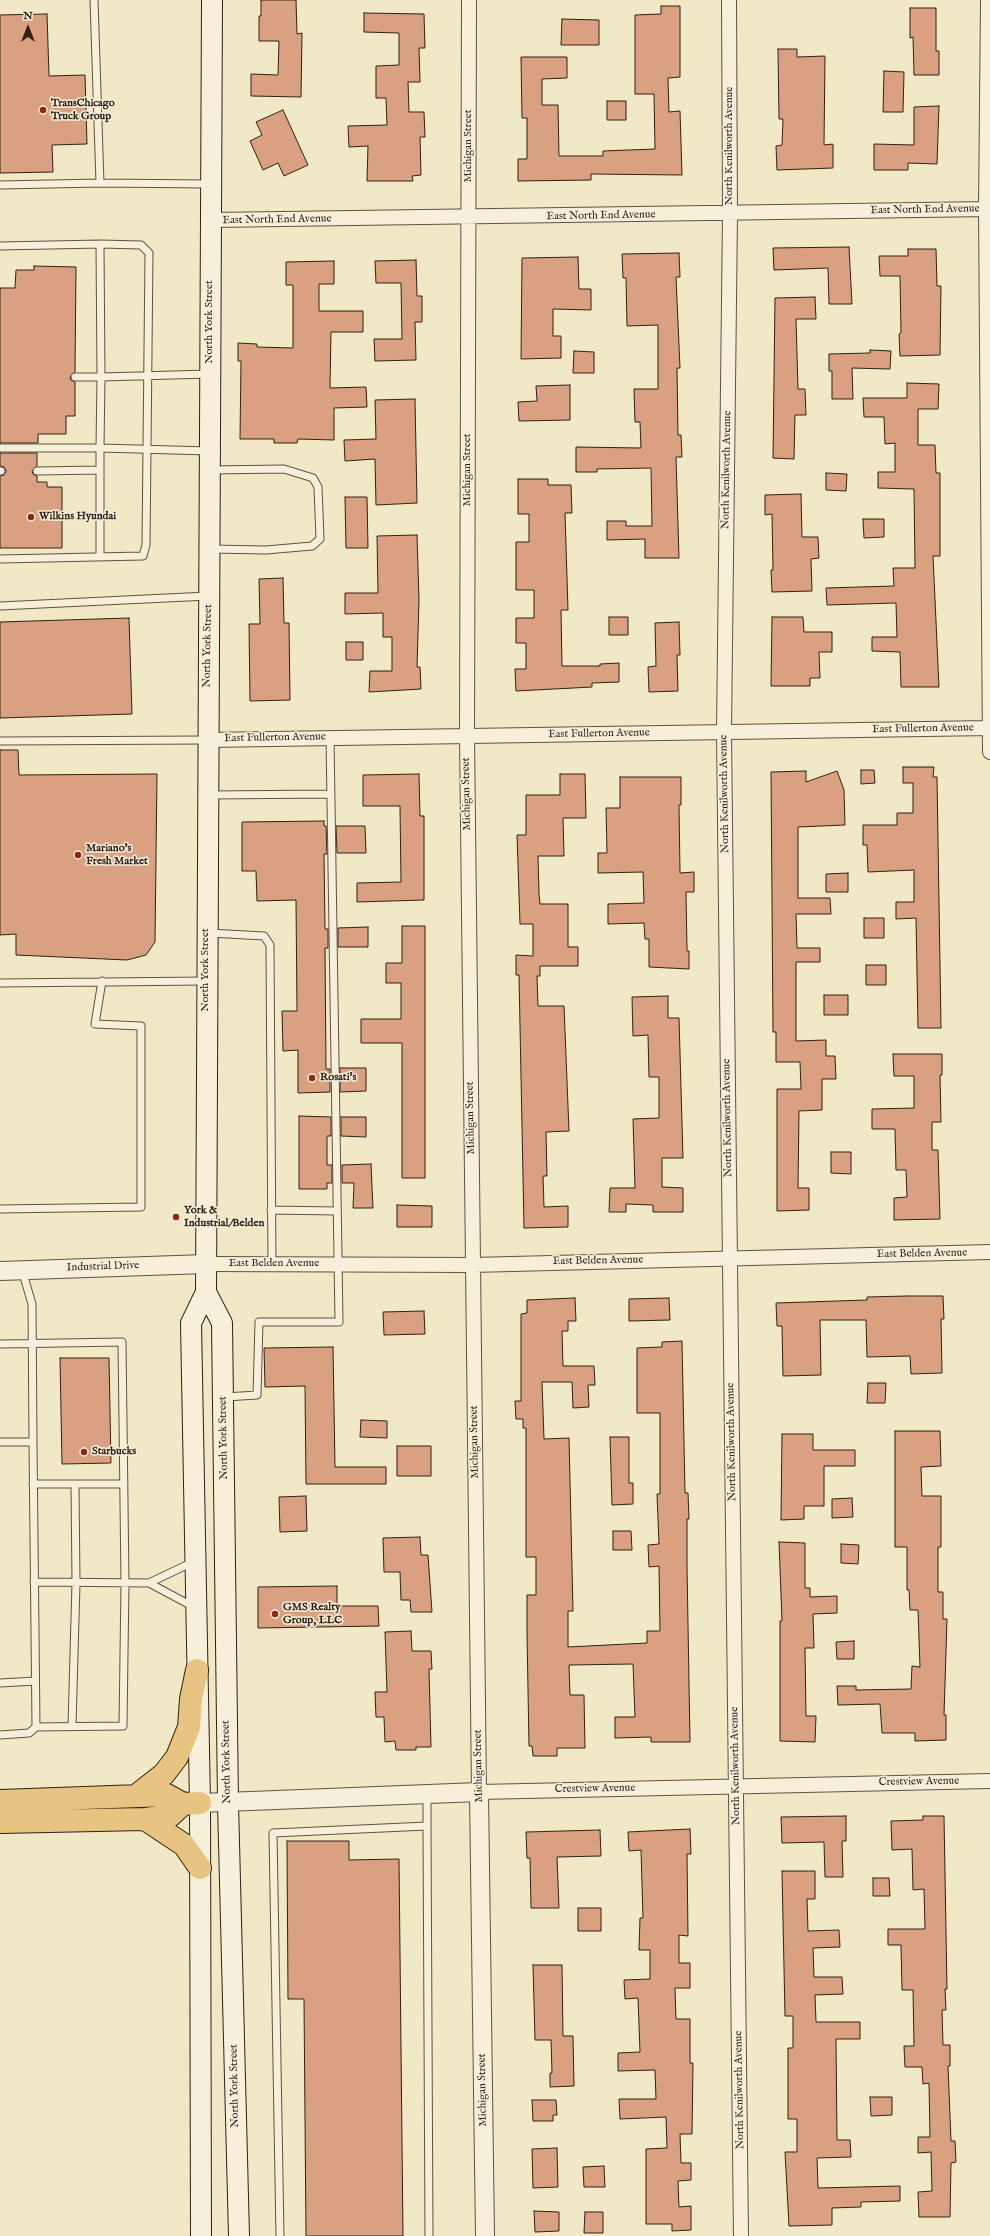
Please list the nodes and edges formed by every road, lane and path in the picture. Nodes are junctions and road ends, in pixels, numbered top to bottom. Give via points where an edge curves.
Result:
1 (94, 0) edge
2 (212, 0) edge
3 (469, 0) edge
4 (729, 0) edge
5 (988, 0) edge
6 (100, 183) junction
7 (211, 184) junction
8 (0, 185) edge
9 (988, 209) edge
10 (730, 214) junction
11 (469, 217) junction
12 (211, 220) junction
13 (100, 244) junction
14 (0, 246) edge
15 (210, 374) junction
16 (148, 375) junction
17 (75, 377) dead end
18 (101, 377) junction
19 (0, 448) edge
20 (100, 448) junction
21 (147, 450) junction
22 (209, 461) junction
23 (100, 470) junction
24 (37, 471) dead end
25 (209, 549) junction
26 (100, 556) junction
27 (0, 559) edge
28 (208, 596) junction
29 (0, 606) edge
30 (990, 728) edge
31 (724, 732) junction
32 (466, 735) junction
33 (330, 737) junction
34 (207, 740) junction
35 (0, 741) edge
36 (990, 752) edge
37 (330, 794) junction
38 (207, 795) junction
39 (206, 933) junction
40 (102, 981) junction
41 (206, 981) junction
42 (0, 983) edge
43 (0, 1209) edge
44 (272, 1210) junction
45 (337, 1211) junction
46 (990, 1252) edge
47 (730, 1258) junction
48 (206, 1264) junction
49 (472, 1264) junction
50 (272, 1265) junction
51 (338, 1265) junction
52 (22, 1270) junction
53 (0, 1271) edge
54 (206, 1292) junction
55 (0, 1344) edge
56 (32, 1344) junction
57 (223, 1397) junction
58 (0, 1442) edge
59 (33, 1442) junction
60 (33, 1484) junction
61 (124, 1484) junction
62 (75, 1485) junction
63 (195, 1561) junction
64 (34, 1582) junction
65 (76, 1583) junction
66 (125, 1583) junction
67 (149, 1583) junction
68 (196, 1608) junction
69 (197, 1670) junction
70 (35, 1681) junction
71 (0, 1683) edge
72 (72, 1726) junction
73 (36, 1727) junction
74 (0, 1735) edge
75 (990, 1781) edge
76 (737, 1785) junction
77 (479, 1792) junction
78 (427, 1794) junction
79 (136, 1796) junction
80 (0, 1801) edge
81 (228, 1803) junction
82 (191, 1804) junction
83 (145, 1819) junction
84 (0, 1822) edge
85 (427, 1826) junction
86 (200, 1868) junction
87 (201, 2236) edge
88 (239, 2236) edge
89 (280, 2236) edge
90 (429, 2236) edge
91 (485, 2236) edge
92 (741, 2236) edge

1 - 6 lane
2 - 7 main road, North York Street
3 - 11 street, Michigan Street
4 - 10 street, North Kenilworth Avenue
5 - 9 street
6 - 7 lane
6 - 8 lane
7 - 12 main road, North York Street
9 - 10 street, East North End Avenue
9 - 30 street
10 - 11 street, East North End Avenue
10 - 31 street, North Kenilworth Avenue
11 - 12 street, East North End Avenue
11 - 32 street, Michigan Street
12 - 15 main road, North York Street
13 - 14 lane
13 - 16 lane via 141,245 149,253
13 - 18 lane
15 - 16 lane
15 - 22 main road, North York Street
16 - 18 lane
16 - 21 lane
17 - 18 lane
18 - 20 lane
19 - 20 lane
20 - 21 lane
20 - 23 lane
21 - 22 lane
21 - 26 lane via 146,545 143,556
22 - 25 main road, North York Street
22 - 25 lane via 284,469 313,478 318,487 320,539 312,546 266,550
23 - 24 lane
23 - 26 lane
25 - 28 main road, North York Street
26 - 27 lane
28 - 29 lane
28 - 34 main road, North York Street
30 - 31 street, East Fullerton Avenue
30 - 36 street
31 - 32 street, East Fullerton Avenue
31 - 47 street, North Kenilworth Avenue
32 - 33 street, East Fullerton Avenue
32 - 49 street, Michigan Street
33 - 34 street, East Fullerton Avenue
33 - 37 lane
34 - 35 lane
34 - 38 main road, North York Street
37 - 38 lane
37 - 45 lane
38 - 39 main road, North York Street
39 - 41 main road, North York Street
39 - 44 lane via 264,936 270,945
40 - 41 lane
40 - 42 lane
40 - 43 lane via 95,1024 141,1026 141,1207
41 - 48 main road, North York Street
44 - 45 lane
44 - 50 lane
45 - 51 lane
46 - 47 street, East Belden Avenue
47 - 49 street, East Belden Avenue
47 - 76 street, North Kenilworth Avenue
48 - 50 street, East Belden Avenue
48 - 52 street, Industrial Drive
48 - 54 main road, North York Street
49 - 51 street, East Belden Avenue
49 - 77 street, Michigan Street
50 - 51 street, East Belden Avenue
51 - 57 lane via 339,1322 259,1322 257,1395
52 - 53 street, Industrial Drive
52 - 56 lane via 32,1304
54 - 57 main road, North York Street via 222,1323
54 - 63 main road, North York Street via 190,1323
55 - 56 lane
56 - 59 lane
56 - 61 lane via 122,1342
57 - 81 main road, North York Street
58 - 59 lane
59 - 60 lane
60 - 62 lane
60 - 64 lane
61 - 62 lane
61 - 66 lane
62 - 65 lane
63 - 67 lane
63 - 68 main road, North York Street
64 - 65 lane
64 - 70 lane
65 - 66 lane
65 - 72 lane
66 - 67 lane
66 - 72 lane via 123,1726
67 - 68 lane
68 - 69 main road, North York Street
69 - 79 highway via 189,1727 177,1757 164,1774
69 - 82 main road, North York Street
70 - 71 lane
70 - 73 lane
72 - 73 lane
73 - 74 lane via 29,1733
75 - 76 street, Crestview Avenue
76 - 77 street, Crestview Avenue
76 - 92 street, North Kenilworth Avenue
77 - 78 street, Crestview Avenue
77 - 91 street, Michigan Street
78 - 81 street, Crestview Avenue
78 - 85 lane
79 - 80 highway
79 - 82 highway via 167,1795
81 - 82 street, Crestview Avenue
81 - 88 main road, North York Street
82 - 83 highway via 170,1816
82 - 86 main road, North York Street
83 - 84 highway
83 - 86 highway via 184,1844
85 - 89 lane via 273,1833
85 - 90 lane
86 - 87 main road, North York Street

